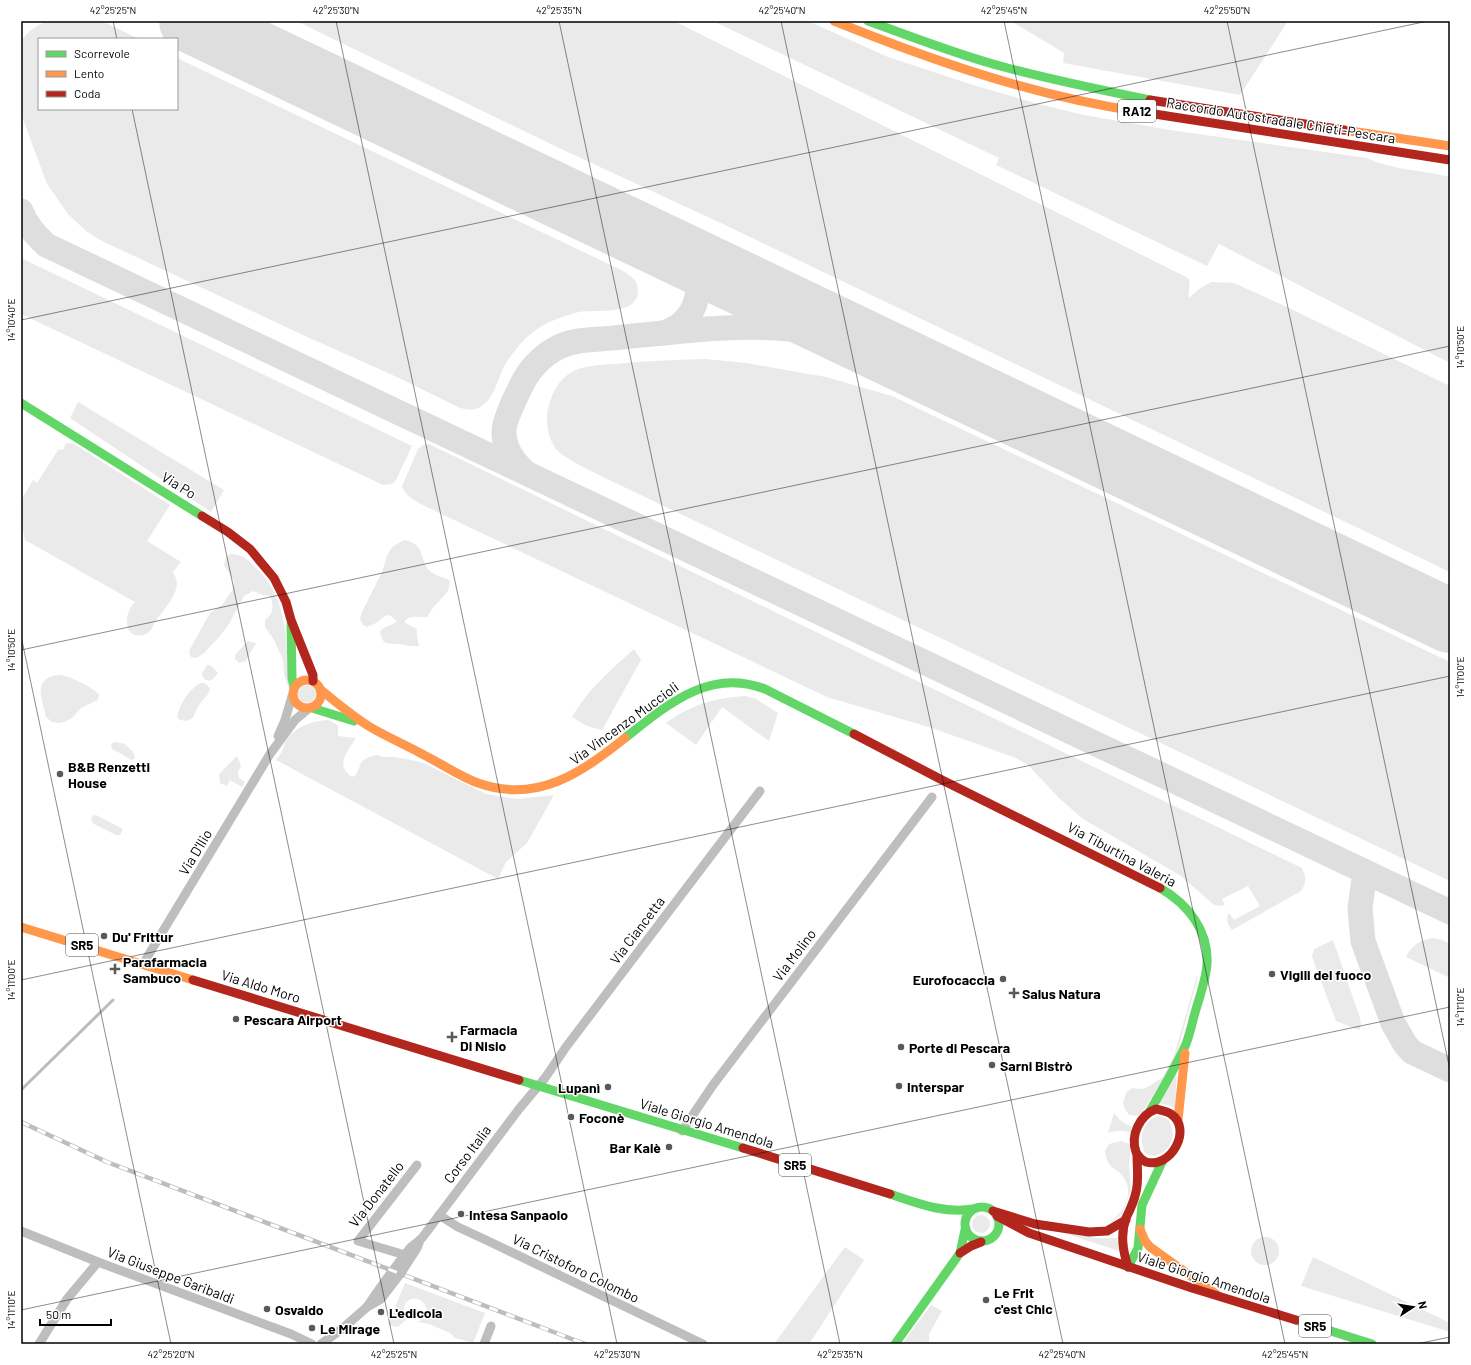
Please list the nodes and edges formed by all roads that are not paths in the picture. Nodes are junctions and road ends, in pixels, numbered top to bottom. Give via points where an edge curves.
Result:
1 (834, 21) edge
2 (868, 21) edge
3 (1450, 146) edge
4 (1450, 160) edge
5 (21, 403) edge
6 (291, 620) junction
7 (313, 681) junction
8 (321, 690) junction
9 (293, 692) junction
10 (310, 708) junction
11 (369, 727) junction
12 (270, 754) junction
13 (956, 787) joint
14 (760, 791) dead end
15 (932, 797) dead end
16 (21, 927) edge
17 (143, 964) junction
18 (1186, 1043) junction
19 (538, 1086) junction
20 (1150, 1110) junction
21 (1178, 1120) junction
22 (682, 1130) junction
23 (1137, 1156) junction
24 (1162, 1162) junction
25 (417, 1165) dead end
26 (936, 1209) junction
27 (973, 1209) junction
28 (995, 1213) junction
29 (439, 1215) junction
30 (1126, 1220) junction
31 (965, 1228) junction
32 (1139, 1228) junction
33 (21, 1231) edge
34 (1029, 1234) junction
35 (995, 1235) junction
36 (420, 1240) junction
37 (981, 1242) junction
38 (960, 1253) junction
39 (405, 1255) junction
40 (98, 1262) junction
41 (1128, 1267) junction
42 (1221, 1298) junction
43 (367, 1307) junction
44 (492, 1326) dead end
45 (39, 1344) edge
46 (312, 1344) edge
47 (321, 1344) edge
48 (484, 1344) edge
49 (703, 1344) edge
50 (895, 1344) edge
51 (1372, 1344) edge

1 - 4 main road, Raccordo Autostradale Chieti-Pescara / RA12 via 947,64 1074,99
2 - 3 main road, Raccordo Autostradale Chieti-Pescara / RA12 via 1003,68 1086,88 1170,104
5 - 6 main road, Via Po via 240,540 274,578 286,602
6 - 7 main road, Via Po via 313,674
6 - 9 main road, Via Po
7 - 8 main road
7 - 9 main road via 300,681
8 - 10 main road via 318,703
8 - 11 main road, Via Vincenzo Muccioli
9 - 10 main road via 294,700 300,707
9 - 12 street, Via D'Ilio via 285,720
10 - 11 main road, Via Vincenzo Muccioli
10 - 12 street, Via D'Ilio via 295,720
11 - 13 main road, Via Vincenzo Muccioli via 471,780 495,787 527,789 555,784 590,766 683,696 712,685 741,683 761,687 780,696
12 - 17 street, Via D'Ilio
13 - 18 main road, Via Tiburtina Valeria via 1154,885 1182,904 1203,936 1208,962 1204,985
14 - 19 street, Via Ciancetta
15 - 22 street, Via Molino via 713,1085
16 - 17 main road, Via Aldo Moro / SR5
17 - 19 main road, Via Aldo Moro / SR5
18 - 20 main road, Via Tiburtina Valeria
18 - 21 main road, Via Tiburtina Valeria
19 - 22 main road, Viale Giorgio Amendola / SR5
19 - 29 street, Corso Italia
20 - 21 main road via 1170,1112
20 - 23 main road via 1140,1121 1134,1141
21 - 24 main road via 1177,1144
22 - 26 main road, Viale Giorgio Amendola / SR5
23 - 24 main road via 1149,1163
23 - 30 main road via 1136,1191
24 - 32 main road via 1142,1205
25 - 39 street, Via Donatello via 358,1241
26 - 27 main road, Viale Giorgio Amendola / SR5
26 - 31 main road, Viale Giorgio Amendola / SR5
27 - 28 main road, SR5 via 983,1207
27 - 31 main road via 966,1217
28 - 30 main road via 1001,1211 1037,1224 1101,1232 1113,1229
28 - 34 main road, Viale Giorgio Amendola / SR5
28 - 35 main road via 999,1226
29 - 36 street, Corso Italia
29 - 49 street, Via Cristoforo Colombo via 458,1227
30 - 41 main road via 1121,1236
31 - 37 main road, SR5 via 972,1238
31 - 38 main road
32 - 41 main road via 1138,1248
32 - 42 main road via 1150,1246
33 - 40 street, Via Giuseppe Garibaldi
34 - 35 main road, Viale Giorgio Amendola / SR5
34 - 41 main road, Viale Giorgio Amendola / SR5
35 - 37 main road, SR5
36 - 39 street, Corso Italia
36 - 43 street, Corso Italia via 413,1255 380,1300
37 - 38 main road
38 - 50 main road
39 - 43 street, Corso Italia
40 - 45 street via 67,1300
40 - 46 street, Via Giuseppe Garibaldi
41 - 42 main road, Viale Giorgio Amendola / SR5
42 - 51 main road, Viale Giorgio Amendola / SR5
43 - 47 street, Corso Italia
44 - 48 street

